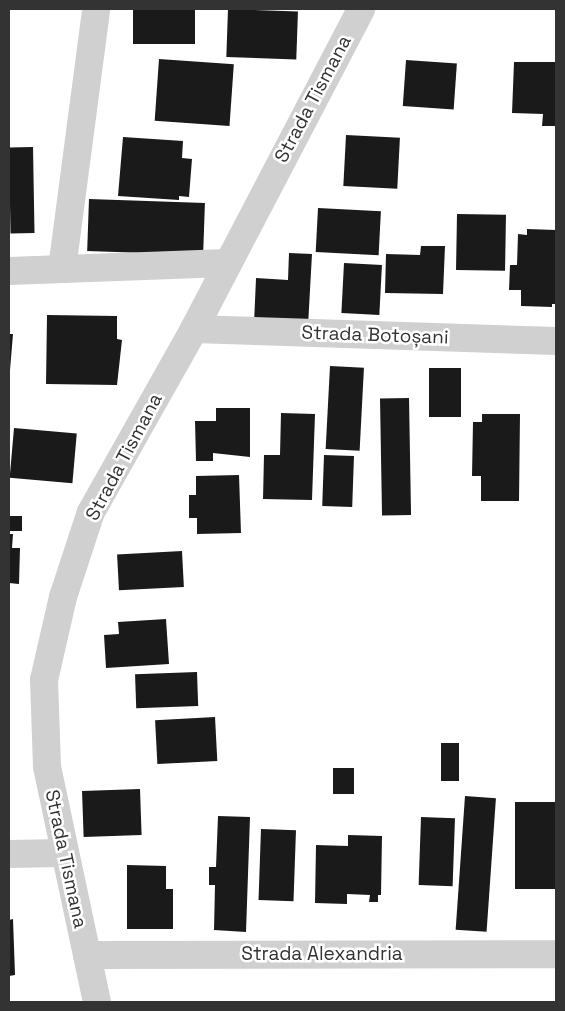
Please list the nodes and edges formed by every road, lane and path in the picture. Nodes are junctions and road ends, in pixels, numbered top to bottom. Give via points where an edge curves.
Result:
1 (96, 9) edge
2 (361, 9) edge
3 (227, 263) junction
4 (62, 269) junction
5 (9, 271) edge
6 (194, 329) junction
7 (556, 342) edge
8 (9, 854) edge
9 (64, 854) junction
10 (556, 954) edge
11 (87, 955) junction
12 (97, 1002) edge

1 - 4 street
2 - 3 street, Strada Tismana
3 - 4 street
3 - 6 street, Strada Tismana
4 - 5 street
6 - 7 street, Strada Botoșani
6 - 9 street, Strada Tismana via 91,512 63,596 44,680 47,766
8 - 9 street
9 - 11 street, Strada Tismana
10 - 11 street, Strada Alexandria
11 - 12 street, Strada Tismana

